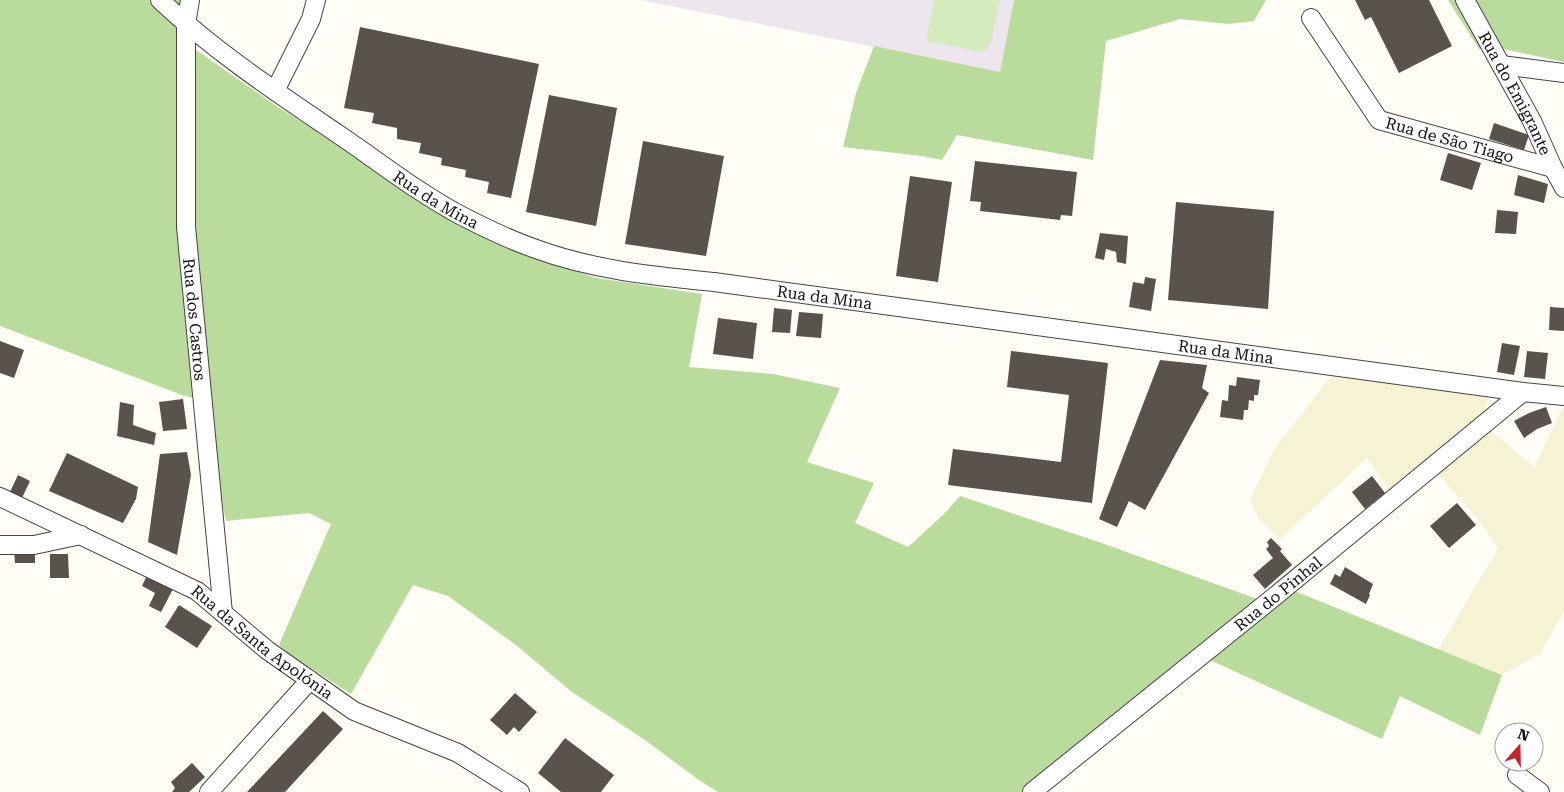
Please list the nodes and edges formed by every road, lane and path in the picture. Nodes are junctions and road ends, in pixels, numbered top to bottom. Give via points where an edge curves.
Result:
1 (160, 0) edge
2 (190, 0) edge
3 (316, 0) edge
4 (1465, 0) edge
5 (1311, 18) dead end
6 (186, 25) junction
7 (1501, 65) junction
8 (1564, 73) edge
9 (275, 91) junction
10 (1553, 168) junction
11 (1564, 188) edge
12 (1523, 392) junction
13 (1564, 396) edge
14 (0, 497) edge
15 (81, 535) junction
16 (0, 545) edge
17 (223, 613) junction
18 (310, 680) junction
19 (1517, 776) dead end
20 (208, 792) edge
21 (520, 792) edge
22 (1032, 792) edge
23 (1540, 792) edge

1 - 6 street, Rua da Mina
2 - 6 street, Rua dos Castros
3 - 9 street via 311,19
4 - 7 street, Rua do Emigrante
5 - 10 street, Rua de São Tiago via 1379,120
6 - 9 street, Rua da Mina
6 - 17 street, Rua dos Castros via 186,227
7 - 8 street
7 - 10 street, Rua do Emigrante
9 - 12 street, Rua da Mina via 459,215 512,240 582,263 648,275
10 - 11 street, Rua do Emigrante
12 - 13 street, Rua da Mina
12 - 22 street, Rua do Pinhal
14 - 15 street, Rua da Santa Apolónia
15 - 16 street via 34,545
15 - 17 street, Rua da Santa Apolónia via 197,591
17 - 18 street, Rua da Santa Apolónia
18 - 20 street
18 - 21 street, Rua da Santa Apolónia via 354,711 458,753
19 - 23 street

